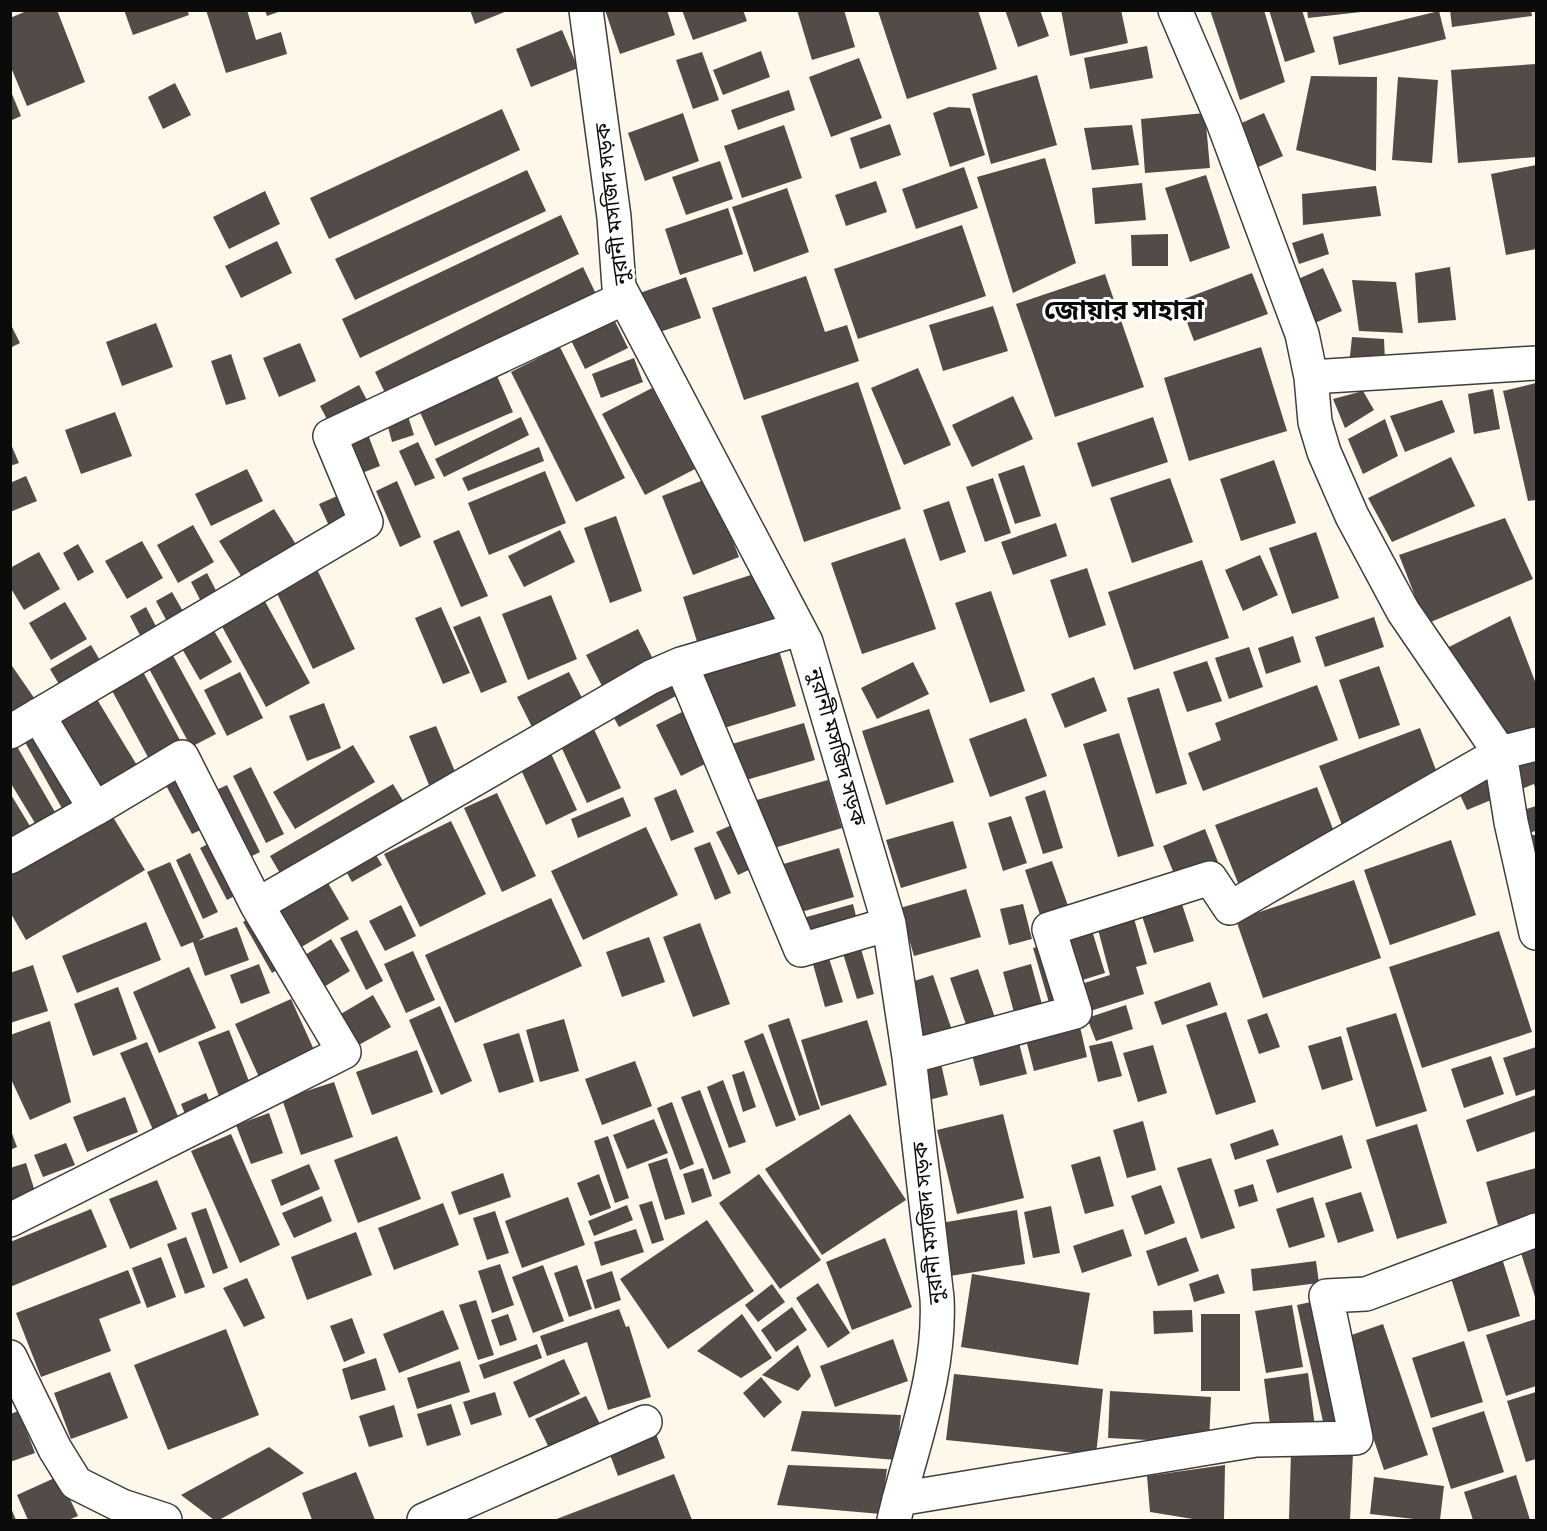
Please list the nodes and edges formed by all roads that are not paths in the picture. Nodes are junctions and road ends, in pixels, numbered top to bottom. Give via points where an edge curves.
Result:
1 (586, 10) edge
2 (1175, 10) edge
3 (624, 298) junction
4 (1536, 363) edge
5 (1311, 377) junction
6 (799, 629) junction
7 (681, 664) junction
8 (38, 715) junction
9 (10, 732) edge
10 (1536, 744) edge
11 (1500, 753) junction
12 (95, 809) junction
13 (10, 857) edge
14 (257, 905) junction
15 (889, 924) junction
16 (1536, 933) edge
17 (909, 1057) junction
18 (10, 1220) edge
19 (1536, 1230) edge
20 (10, 1357) edge
21 (645, 1422) dead end
22 (896, 1510) edge
23 (165, 1521) edge
24 (424, 1521) edge

1 - 3 street, নুরানী মসজিদ সড়ক via 614,218 619,287
2 - 5 street via 1223,122 1302,334
3 - 6 street, নুরানী মসজিদ সড়ক
3 - 8 street via 330,436 366,522
4 - 5 street
5 - 11 street via 1315,422 1352,516 1403,611
6 - 7 street
6 - 15 street, নুরানী মসজিদ সড়ক
7 - 14 street via 641,683
7 - 15 street via 801,950
8 - 9 street
8 - 12 street
10 - 11 street
11 - 16 street
11 - 17 street via 1230,908 1210,878 1049,929 1075,1012
12 - 13 street
12 - 14 street via 182,758
14 - 18 street via 344,1052
15 - 17 street, নুরানী মসজিদ সড়ক
17 - 22 street, নুরানী মসজিদ সড়ক via 939,1326 928,1392
19 - 22 street via 1366,1294 1326,1296 1356,1438 1256,1440
20 - 23 street via 76,1483 122,1506
21 - 24 street

